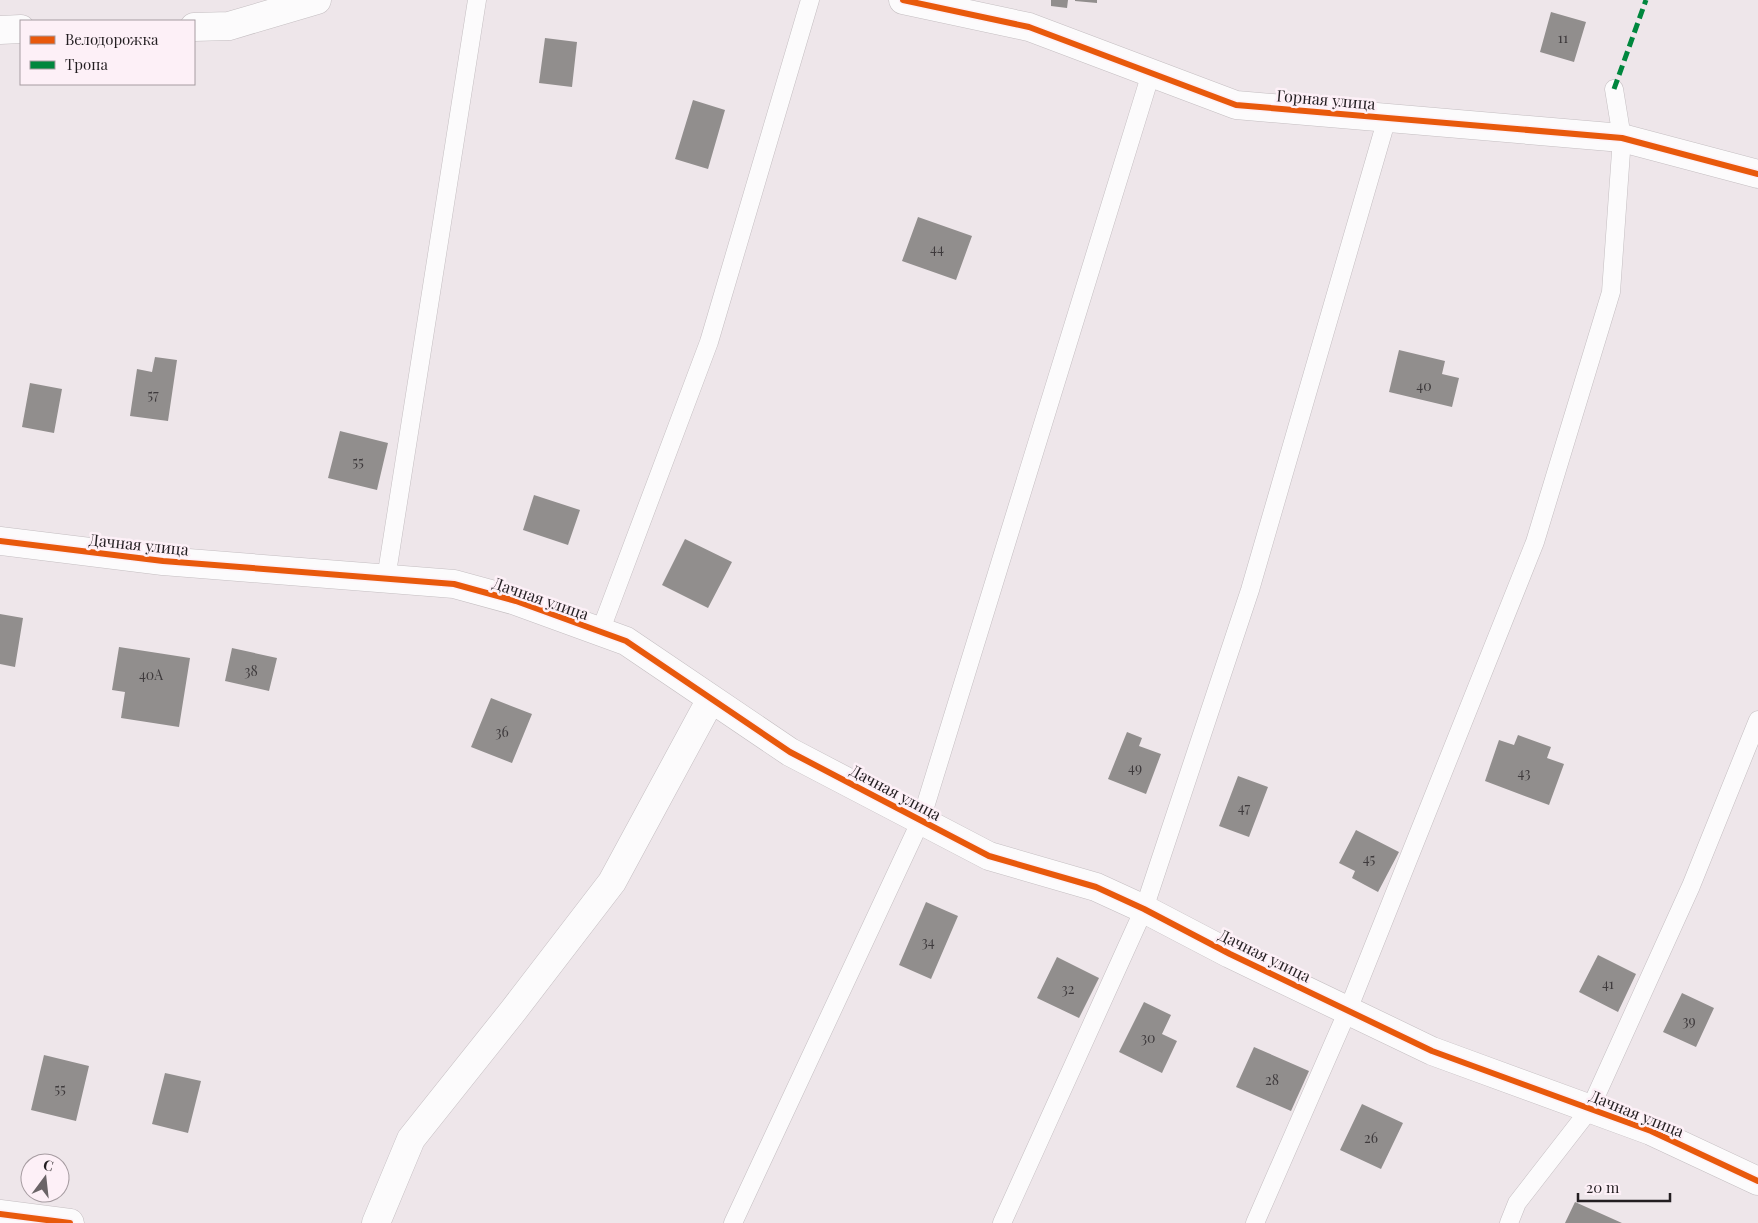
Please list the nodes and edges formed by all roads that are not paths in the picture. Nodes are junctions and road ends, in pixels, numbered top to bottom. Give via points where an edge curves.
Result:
1 (317, 0) edge
2 (477, 0) edge
3 (810, 0) edge
4 (903, 0) edge
5 (195, 27) edge
6 (20, 29) edge
7 (0, 30) edge
8 (1151, 73) junction
9 (1614, 89) dead end
10 (1387, 118) junction
11 (1622, 138) junction
12 (1758, 174) edge
13 (0, 541) edge
14 (386, 579) junction
15 (600, 632) junction
16 (711, 699) junction
17 (1758, 720) edge
18 (921, 820) junction
19 (1144, 909) junction
20 (1348, 1010) junction
21 (1590, 1109) junction
22 (1758, 1181) edge
23 (0, 1214) edge
24 (70, 1223) edge
25 (376, 1223) edge
26 (733, 1223) edge
27 (1002, 1223) edge
28 (1255, 1223) edge
29 (1508, 1223) edge

1 - 5 street via 229,26
2 - 14 lane
3 - 15 lane via 708,342
4 - 8 street, Горная улица via 1029,27
6 - 7 street
8 - 10 street, Горная улица via 1236,105
8 - 18 lane
9 - 11 lane
10 - 11 street, Горная улица
10 - 19 lane via 1250,590
11 - 12 street, Горная улица
11 - 20 lane via 1610,292 1535,542
13 - 14 street, Дачная улица via 163,561
14 - 15 street, Дачная улица via 454,584 516,601
15 - 16 street, Дачная улица via 626,641
16 - 18 street, Дачная улица via 790,752
16 - 25 street via 612,882 411,1139
17 - 21 lane via 1691,886
18 - 19 street, Дачная улица via 989,856 1096,887
18 - 26 lane
19 - 20 street, Дачная улица
19 - 27 lane
20 - 21 street, Дачная улица via 1432,1051
20 - 28 lane
21 - 22 street, Дачная улица via 1651,1131
21 - 29 lane via 1517,1203
23 - 24 street

